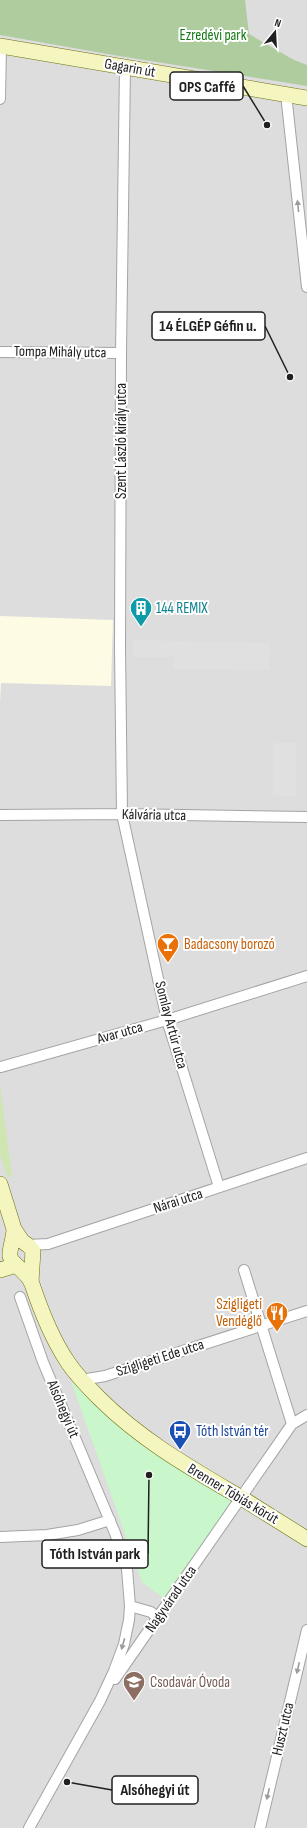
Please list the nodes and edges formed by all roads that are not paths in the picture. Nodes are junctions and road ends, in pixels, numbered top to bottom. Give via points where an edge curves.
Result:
1 (1, 46) edge
2 (125, 67) junction
3 (286, 94) junction
4 (307, 98) edge
5 (0, 99) edge
6 (304, 226) edge
7 (307, 287) edge
8 (0, 352) edge
9 (121, 353) junction
10 (122, 814) junction
11 (0, 815) edge
12 (307, 817) edge
13 (307, 976) edge
14 (167, 1020) junction
15 (1, 1067) edge
16 (307, 1158) edge
17 (0, 1184) edge
18 (219, 1187) junction
19 (14, 1229) junction
20 (30, 1252) junction
21 (11, 1260) edge
22 (0, 1270) edge
23 (244, 1270) dead end
24 (31, 1282) junction
25 (20, 1297) dead end
26 (307, 1311) edge
27 (261, 1325) junction
28 (81, 1380) junction
29 (307, 1415) edge
30 (292, 1424) junction
31 (241, 1498) junction
32 (110, 1520) junction
33 (0, 1537) edge
34 (307, 1539) edge
35 (130, 1606) junction
36 (158, 1618) junction
37 (307, 1630) edge
38 (100, 1700) junction
39 (30, 1828) edge
40 (260, 1828) edge

1 - 2 street, Gagarin út
1 - 5 street
2 - 3 street, Gagarin út
2 - 9 street, Szent László király utca
3 - 4 street, Gagarin út
6 -> 3 street
6 - 7 street
8 - 9 street, Tompa Mihály utca
9 - 10 street, Szent László király utca
10 - 11 street, Kálvária utca
10 - 12 street, Kálvária utca
10 - 14 street, Somlay Artúr utca
13 - 14 street, Avar utca
14 - 15 street, Avar utca
14 - 18 street, Somlay Artúr utca
16 - 18 street, Nárai utca
17 - 19 street
18 - 20 street, Nárai utca
19 - 20 street
19 - 21 street
20 - 21 street via 26,1266
20 - 21 street via 16,1245
20 - 24 street, Brenner Tóbiás körút
21 - 22 street
21 - 24 street, Brenner Tóbiás körút
23 - 27 street
24 - 28 street, Brenner Tóbiás körút via 45,1322 67,1362
25 - 32 street, Alsóhegyi út via 43,1362
26 - 27 street, Szigligeti Ede utca
27 - 28 street, Szigligeti Ede utca via 105,1376
27 - 30 street
28 - 31 street, Brenner Tóbiás körút via 152,1444
29 - 30 street
30 - 31 street, Nagyvárad utca
31 - 34 street, Brenner Tóbiás körút
31 - 36 street, Nagyvárad utca
32 - 33 street via 78,1530
32 - 35 street, Alsóhegyi út via 127,1569
35 - 36 street via 151,1612
35 -> 38 street, Alsóhegyi út via 124,1644
36 - 38 street, Nagyvárad utca
37 -> 40 street, Huszt utca
38 - 39 street, Alsóhegyi út

